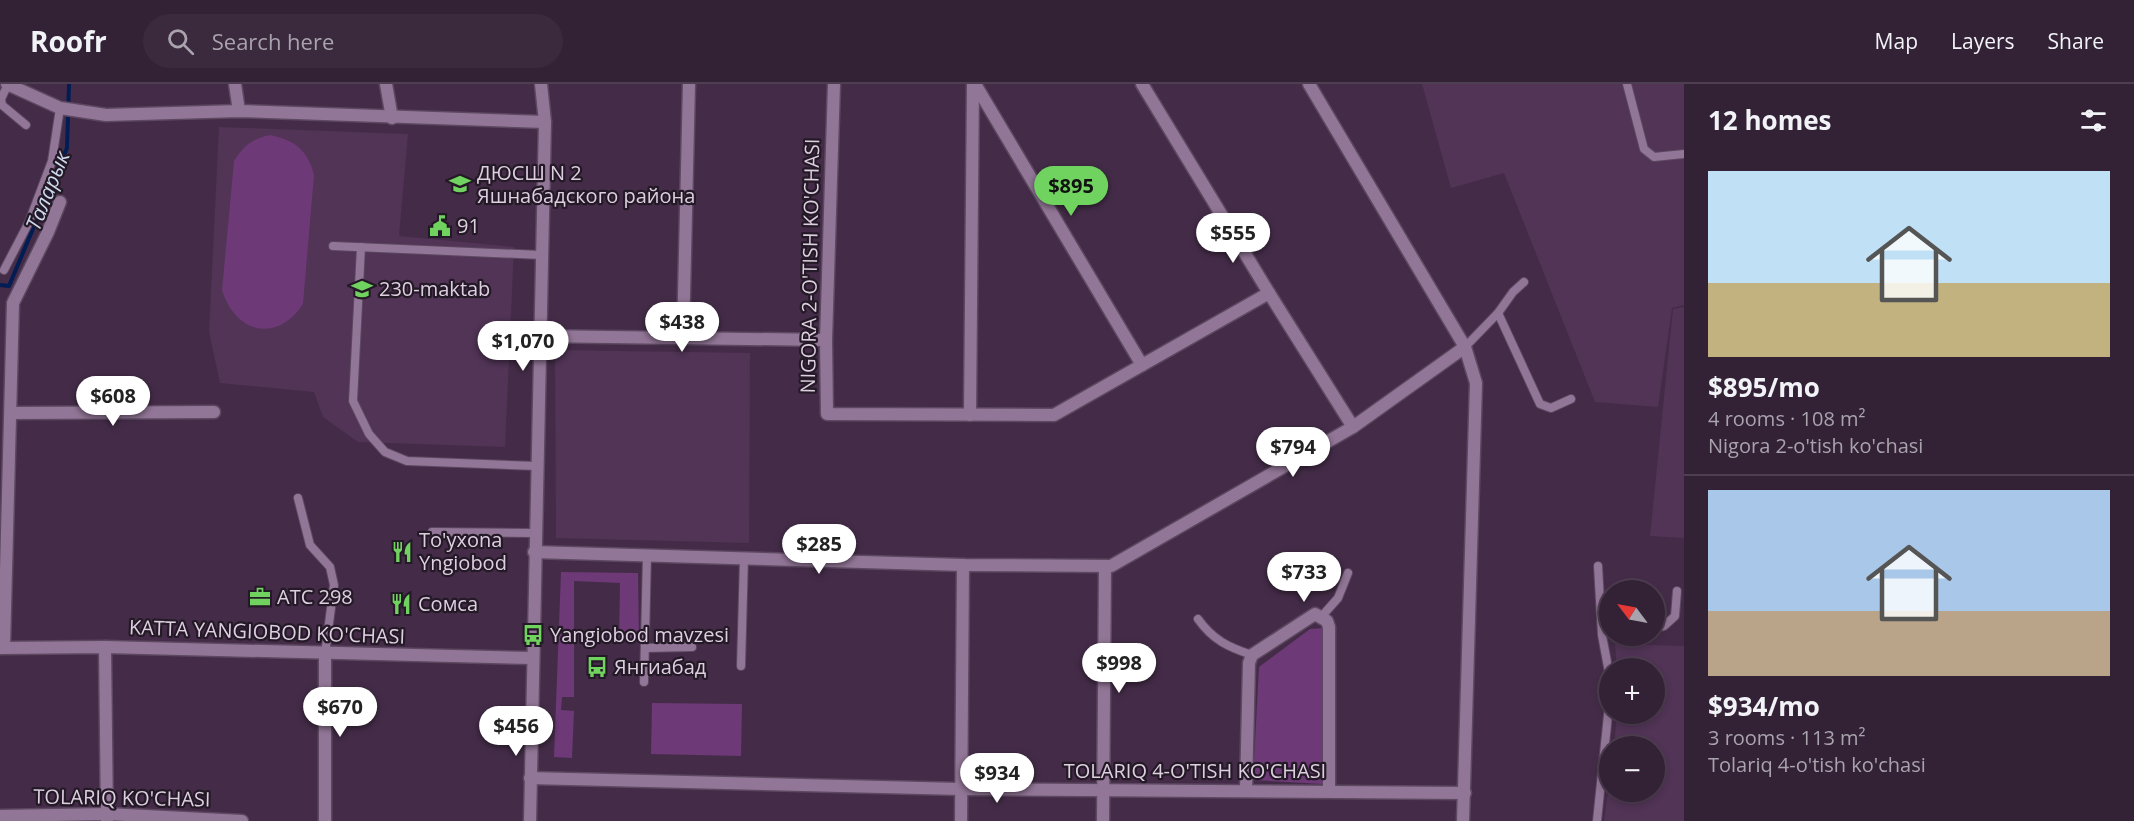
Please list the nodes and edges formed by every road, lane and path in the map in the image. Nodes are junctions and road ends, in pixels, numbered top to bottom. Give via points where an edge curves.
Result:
1 (8, 84) edge
2 (235, 84) edge
3 (386, 84) edge
4 (541, 84) edge
5 (688, 84) edge
6 (834, 84) edge
7 (974, 84) edge
8 (1143, 84) edge
9 (1309, 84) edge
10 (1627, 84) edge
11 (60, 108) junction
12 (239, 111) junction
13 (392, 118) junction
14 (544, 122) junction
15 (26, 125) dead end
16 (1684, 154) edge
17 (60, 202) dead end
18 (333, 246) dead end
19 (361, 247) junction
20 (541, 255) junction
21 (4, 270) dead end
22 (1524, 282) dead end
23 (1269, 293) junction
24 (1498, 313) junction
25 (539, 336) junction
26 (683, 338) junction
27 (826, 340) junction
28 (1465, 347) junction
29 (1142, 365) junction
30 (1571, 399) dead end
31 (214, 412) dead end
32 (11, 413) junction
33 (970, 415) junction
34 (1353, 427) junction
35 (536, 466) junction
36 (5, 487) edge
37 (298, 498) dead end
38 (432, 532) dead end
39 (534, 533) junction
40 (534, 552) junction
41 (647, 555) junction
42 (744, 558) junction
43 (963, 565) junction
44 (1105, 566) junction
45 (1598, 566) dead end
46 (1348, 573) dead end
47 (1600, 580) edge
48 (1677, 591) dead end
49 (1322, 616) junction
50 (1198, 618) dead end
51 (1665, 625) edge
52 (692, 646) dead end
53 (2, 647) edge
54 (105, 647) junction
55 (645, 648) junction
56 (325, 654) junction
57 (1252, 655) junction
58 (532, 658) junction
59 (741, 666) dead end
60 (644, 682) dead end
61 (1607, 724) edge
62 (530, 778) junction
63 (960, 789) junction
64 (1246, 789) junction
65 (1103, 790) junction
66 (1329, 791) junction
67 (1464, 793) junction
68 (0, 816) edge
69 (107, 818) edge
70 (242, 821) edge
71 (325, 821) edge
72 (530, 821) edge
73 (961, 821) edge
74 (1102, 821) edge
75 (1463, 821) edge
76 (1597, 821) edge

1 - 11 street
1 - 15 lane via 2,105
2 - 12 street
3 - 13 street
4 - 14 street
5 - 26 street
6 - 27 street, NIGORA 2-O'TISH KO'CHASI
7 - 29 street
7 - 33 street
8 - 23 street
9 - 28 street
10 - 16 lane via 1644,149 1654,157
11 - 12 street via 106,115
11 - 21 lane via 52,161 29,222
12 - 13 street
13 - 14 street
14 - 20 street
17 - 32 street via 13,303
18 - 19 lane
19 - 20 lane
19 - 35 lane via 354,401 369,434 385,452 407,461
20 - 25 street
22 - 24 lane
23 - 29 street, NIGORA 2-O'TISH KO'CHASI
23 - 34 street
24 - 28 lane
24 - 30 lane via 1540,404 1551,408
25 - 26 street
25 - 35 street
26 - 27 street
27 - 33 street, NIGORA 2-O'TISH KO'CHASI via 827,414
28 - 34 street
28 - 67 street via 1476,383
29 - 33 street, NIGORA 2-O'TISH KO'CHASI via 1054,415
31 - 32 street
32 - 36 street
34 - 44 street
35 - 39 street
36 - 53 street
37 - 56 lane via 310,545 330,567 334,585
38 - 39 lane
39 - 40 street
40 - 41 street
40 - 58 street
41 - 42 street
41 - 55 lane
42 - 43 street
42 - 59 lane
43 - 44 street
43 - 63 street
44 - 65 street
45 - 47 lane
46 - 49 lane via 1338,598
48 - 51 lane via 1675,616
49 - 57 street via 1315,614
49 - 66 street via 1329,627
50 - 57 lane via 1209,634 1224,645
52 - 55 lane
53 - 54 street, KATTA YANGIOBOD KO'CHASI
54 - 56 street, KATTA YANGIOBOD KO'CHASI
54 - 69 street
55 - 60 lane
56 - 58 street, KATTA YANGIOBOD KO'CHASI
56 - 71 street
57 - 64 street
58 - 62 street
61 - 76 lane
62 - 63 street, TOLARIQ 4-O'TISH KO'CHASI
62 - 72 street
63 - 65 street, TOLARIQ 4-O'TISH KO'CHASI
63 - 73 street
64 - 65 street, TOLARIQ 4-O'TISH KO'CHASI
64 - 66 street, TOLARIQ 4-O'TISH KO'CHASI
65 - 74 street
66 - 67 street, TOLARIQ 4-O'TISH KO'CHASI
67 - 75 street
68 - 69 street, TOLARIQ KO'CHASI
69 - 70 street, TOLARIQ KO'CHASI

